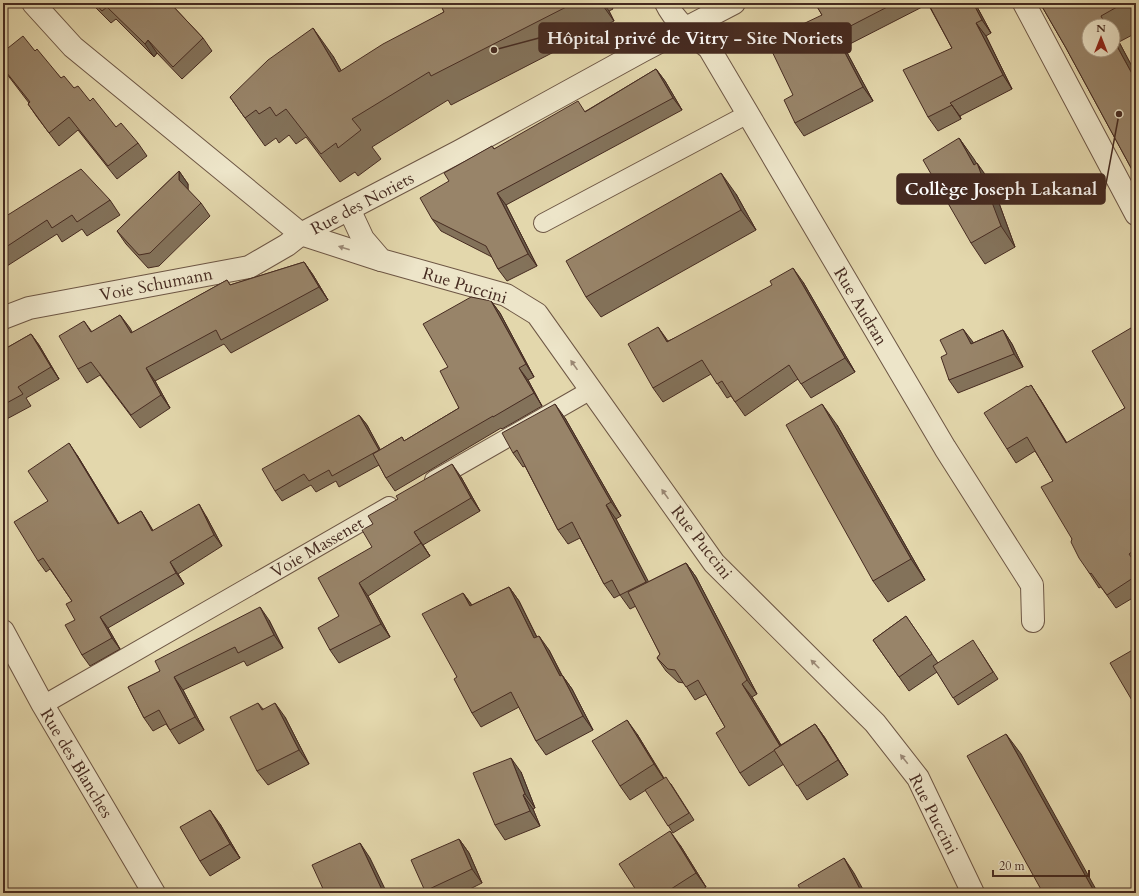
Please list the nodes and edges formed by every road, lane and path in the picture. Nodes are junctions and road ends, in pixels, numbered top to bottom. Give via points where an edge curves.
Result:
1 (33, 3) edge
2 (666, 3) edge
3 (734, 3) edge
4 (1024, 3) edge
5 (686, 30) junction
6 (748, 114) junction
7 (349, 209) junction
8 (1136, 214) edge
9 (543, 223) dead end
10 (301, 234) junction
11 (381, 260) junction
12 (3, 318) edge
13 (591, 390) junction
14 (1033, 621) dead end
15 (3, 631) edge
16 (43, 705) junction
17 (154, 893) edge
18 (973, 893) edge

1 - 10 street, Rue des Noriets via 73,46
2 - 5 street, Rue Audran
3 - 5 street, Rue des Noriets
4 - 8 street
5 - 6 street, Rue Audran via 709,48
5 - 7 street, Rue des Noriets via 642,51
6 - 9 lane
6 - 14 street, Rue Audran via 945,448 1032,585
7 - 10 street, Rue des Noriets
7 - 11 street via 363,239
11 -> 10 street, Rue Puccini
10 - 12 street, Voie Schumann via 287,246 248,267 29,308
13 -> 11 street, Rue Puccini via 538,314 506,294
13 - 16 lane, Voie Massenet
18 -> 13 street, Rue Puccini via 918,778 875,723 714,563
15 - 16 street, Rue des Blanches
16 - 17 street, Rue des Blanches

